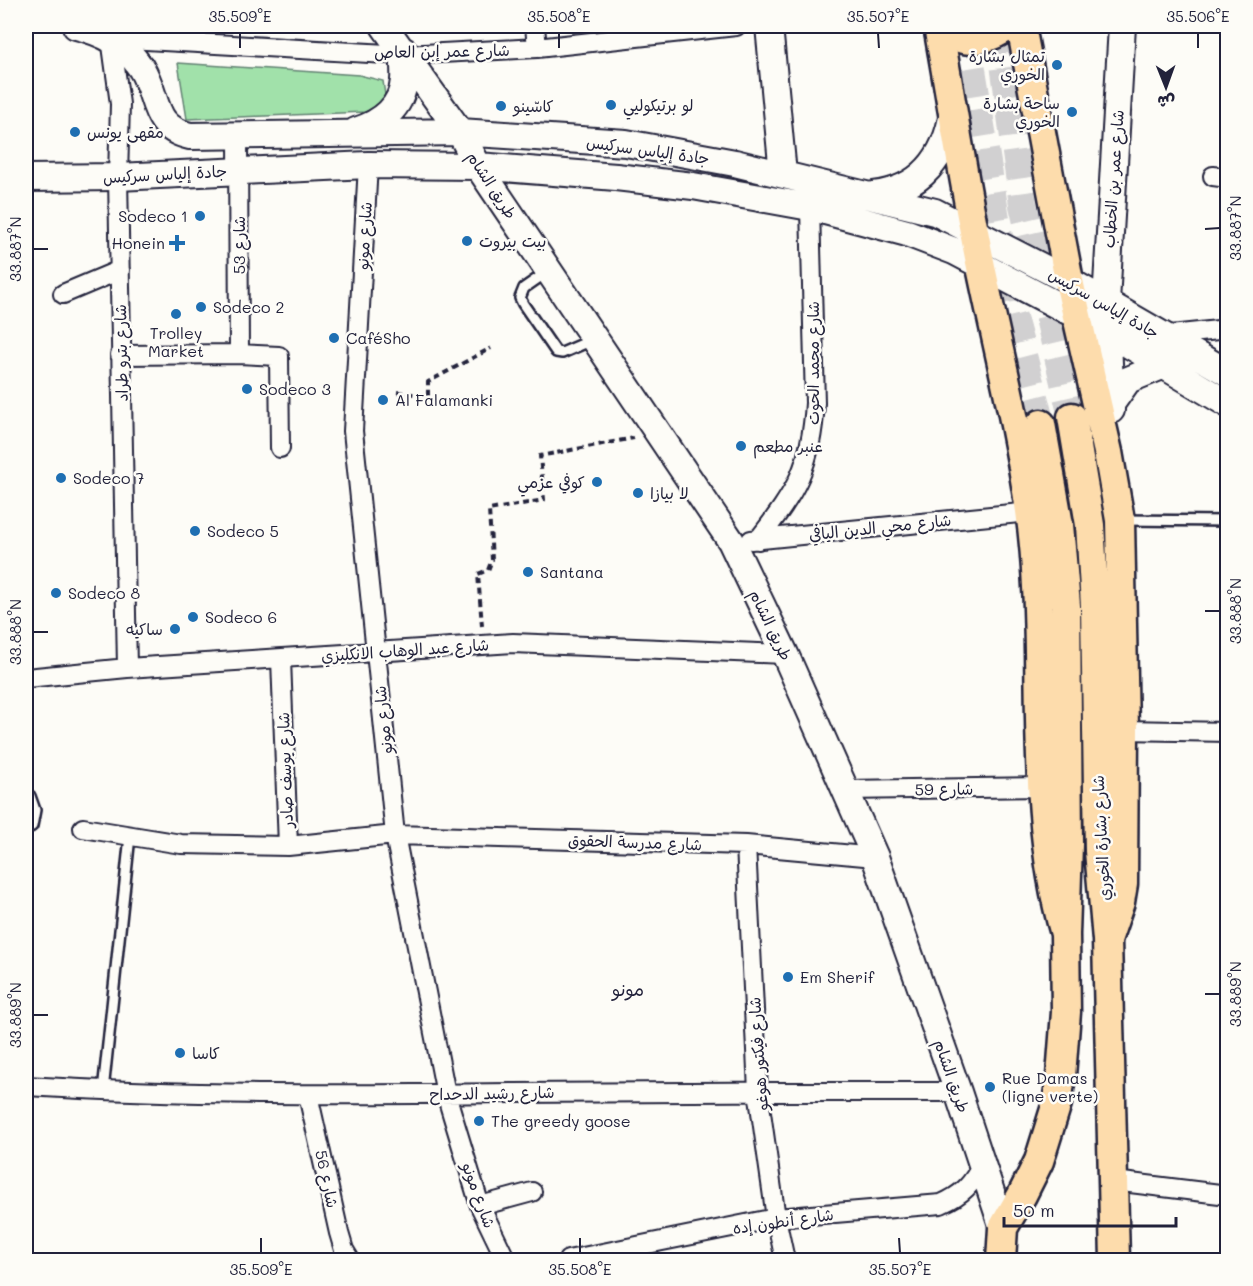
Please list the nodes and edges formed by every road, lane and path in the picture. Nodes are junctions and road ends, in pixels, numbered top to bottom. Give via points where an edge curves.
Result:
1 (384, 26) edge
2 (400, 26) edge
3 (535, 26) edge
4 (736, 26) edge
5 (769, 26) edge
6 (938, 26) edge
7 (944, 26) edge
8 (1008, 26) edge
9 (1020, 26) edge
10 (1122, 26) edge
11 (92, 30) edge
12 (537, 48) junction
13 (404, 55) junction
14 (953, 109) junction
15 (460, 132) junction
16 (347, 134) junction
17 (238, 136) junction
18 (368, 165) junction
19 (478, 166) junction
20 (239, 170) junction
21 (783, 174) junction
22 (118, 177) junction
23 (26, 178) edge
24 (870, 196) junction
25 (810, 207) junction
26 (974, 232) junction
27 (980, 265) junction
28 (120, 270) junction
29 (549, 271) junction
30 (1069, 281) junction
31 (63, 294) dead end
32 (1106, 302) junction
33 (1076, 316) junction
34 (1227, 328) edge
35 (1108, 332) junction
36 (1161, 336) junction
37 (594, 339) junction
38 (491, 348) dead end
39 (239, 354) junction
40 (120, 355) junction
41 (1162, 366) junction
42 (1227, 373) edge
43 (397, 392) dead end
44 (1111, 404) junction
45 (1227, 404) edge
46 (1072, 417) tunnel mouth
47 (1041, 424) tunnel mouth
48 (658, 433) junction
49 (280, 448) dead end
50 (1108, 452) junction
51 (1030, 512) junction
52 (1120, 520) junction
53 (1227, 521) edge
54 (758, 540) junction
55 (731, 541) junction
56 (484, 645) junction
57 (376, 652) junction
58 (785, 654) junction
59 (281, 659) junction
60 (127, 668) junction
61 (26, 678) edge
62 (1124, 730) junction
63 (1227, 732) edge
64 (1042, 787) junction
65 (846, 790) junction
66 (26, 794) edge
67 (83, 828) dead end
68 (26, 830) edge
69 (395, 835) junction
70 (130, 836) junction
71 (746, 845) junction
72 (288, 846) junction
73 (875, 856) junction
74 (1065, 934) junction
75 (1107, 940) junction
76 (26, 1086) edge
77 (103, 1091) junction
78 (759, 1091) junction
79 (958, 1092) junction
80 (446, 1094) junction
81 (308, 1095) junction
82 (982, 1164) junction
83 (1114, 1181) junction
84 (532, 1192) dead end
85 (1227, 1195) edge
86 (480, 1206) junction
87 (776, 1218) junction
88 (1003, 1228) junction
89 (350, 1260) edge
90 (506, 1260) edge
91 (568, 1260) edge
92 (785, 1260) edge
93 (1001, 1260) edge
94 (1115, 1260) edge

1 - 13 main road, طريق الشام
2 - 13 main road, طريق الشام via 405,37
3 - 12 street
4 - 12 street, شارع عمر إبن العاص
5 - 21 main road
6 - 14 main road
7 - 8 main road via 956,36 973,39 992,36
9 - 30 main road
10 - 32 main road, شارع عمر بن الخطاب
11 - 13 street, شارع عمر إبن العاص
11 - 17 main road, جادة إلياس سركيس via 141,68 160,117 172,130 190,136
11 - 22 street, شارع بترو طراد via 120,104
12 - 13 street, شارع عمر إبن العاص
13 - 15 main road, طريق الشام
13 - 16 main road via 403,87 390,114
14 - 24 main road via 950,131 927,171 909,185
14 - 26 main road
15 - 16 main road, جادة إلياس سركيس
15 - 19 main road, طريق الشام
15 - 21 main road, جادة إلياس سركيس via 626,143
16 - 17 main road, جادة إلياس سركيس
17 - 20 street, شارع 53
18 - 19 main road, جادة إلياس سركيس
18 - 20 main road, جادة إلياس سركيس
18 - 57 street, شارع مونو via 353,431
19 - 25 main road, جادة إلياس سركيس via 671,183
19 - 29 main road, طريق الشام
20 - 22 main road, جادة إلياس سركيس
20 - 39 street, شارع 53
21 - 24 main road, جادة إلياس سركيس
22 - 23 main road, جادة إلياس سركيس
22 - 28 street, شارع بترو طراد
24 - 26 main road, جادة إلياس سركيس via 929,210
25 - 27 main road, جادة إلياس سركيس via 931,241
25 - 54 street, شارع محمد الحوت via 815,391 810,450 786,505
26 - 27 main road
26 - 30 main road, جادة إلياس سركيس
27 - 33 main road, جادة إلياس سركيس
27 - 51 main road
28 - 31 street
28 - 40 street, شارع بترو طراد
29 - 37 main road, طريق الشام
29 - 37 lane via 524,288 520,298 523,304 556,352
30 - 32 main road, جادة إلياس سركيس
30 - 33 main road
32 - 35 main road, شارع عمر بن الخطاب
32 - 36 main road, جادة إلياس سركيس
33 - 35 main road, جادة إلياس سركيس
33 - 50 main road
34 - 36 street
35 - 41 main road, جادة إلياس سركيس
35 - 44 main road, شارع عمر بن الخطاب
36 - 42 main road, جادة إلياس سركيس
37 - 48 main road, طريق الشام
38 - 43 path via 428,382 428,396
39 - 40 street
39 - 49 street via 279,356
40 - 60 street, شارع بترو طراد
41 - 44 main road via 1128,380
41 - 45 main road, جادة إلياس سركيس
44 - 50 main road
46 - 75 main road, شارع بشارة الخوري via 1090,525 1099,851
47 - 74 main road, شارع بشارة الخوري via 1059,525 1066,606
48 - 55 main road, طريق الشام
48 - 56 path via 540,456 544,500 489,510 492,560 488,570 478,574
50 - 52 main road
51 - 54 street, شارع محي الدين اليافي
51 - 64 main road via 1038,597
52 - 53 lane
52 - 62 main road
54 - 55 street, شارع محي الدين اليافي
55 - 58 main road, طريق الشام
56 - 57 street, شارع عبد الوهاب الانكليزي
56 - 58 street, شارع عبد الوهاب الانكليزي
57 - 59 street, شارع عبد الوهاب الانكليزي
57 - 69 street, شارع مونو
58 - 65 main road, طريق الشام
59 - 60 street, شارع عبد الوهاب الانكليزي
59 - 72 street, شارع يوسف صادر
60 - 61 street, شارع عبد الوهاب الانكليزي
62 - 63 street
62 - 75 main road via 1123,884
64 - 65 street, شارع 59
64 - 74 main road via 1050,874
65 - 73 main road, طريق الشام
66 - 68 lane via 34,810 32,826
67 - 70 street
69 - 71 street, شارع مدرسة الحقوق
69 - 72 street, شارع يوسف صادر
69 - 80 street, شارع مونو
70 - 72 street via 181,844
70 - 77 lane
71 - 73 street, شارع مدرسة الحقوق
71 - 78 street, شارع فيكتور هوغو
73 - 79 main road, طريق الشام
74 - 88 main road, شارع بشارة الخوري via 1066,1012 1057,1102 1039,1161
75 - 83 main road, شارع بشارة الخوري
76 - 77 street, شارع رشيد الدحداح
77 - 81 street, شارع رشيد الدحداح
78 - 79 street, شارع رشيد الدحداح
78 - 80 street, شارع رشيد الدحداح
78 - 87 street, شارع فيكتور هوغو
79 - 82 main road, طريق الشام
80 - 81 street, شارع رشيد الدحداح
80 - 86 street, شارع مونو
81 - 89 street, شارع 56 via 339,1233
82 - 87 street, شارع أنطون إده via 967,1189 941,1204
82 - 88 main road, طريق الشام
83 - 85 street
83 - 94 main road, شارع بشارة الخوري
84 - 86 street
86 - 90 street, شارع مونو
87 - 91 street, شارع أنطون إده
87 - 92 street, شارع فيكتور هوغو
88 - 93 main road, طريق الشام

